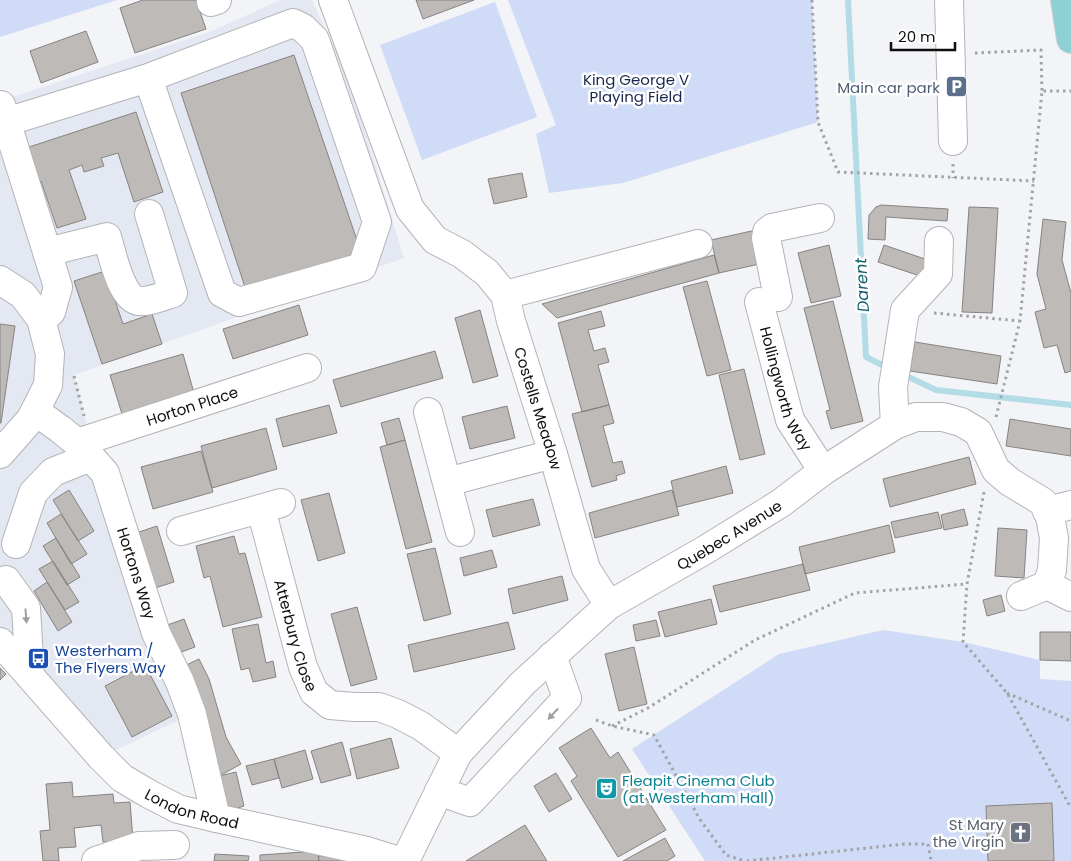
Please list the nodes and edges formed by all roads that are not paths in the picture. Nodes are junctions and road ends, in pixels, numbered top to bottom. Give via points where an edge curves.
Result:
1 (333, 0) edge
2 (949, 0) edge
3 (1065, 0) edge
4 (1071, 38) edge
5 (148, 78) junction
6 (3, 113) edge
7 (953, 141) dead end
8 (149, 214) dead end
9 (820, 218) dead end
10 (939, 241) dead end
11 (698, 244) dead end
12 (47, 252) junction
13 (0, 280) edge
14 (505, 295) junction
15 (41, 319) junction
16 (307, 368) dead end
17 (35, 411) junction
18 (428, 412) dead end
19 (895, 425) junction
20 (86, 446) junction
21 (0, 454) edge
22 (553, 454) junction
23 (823, 472) junction
24 (447, 482) junction
25 (1059, 508) edge
26 (181, 531) dead end
27 (460, 532) dead end
28 (16, 544) dead end
29 (0, 582) edge
30 (1047, 585) junction
31 (1021, 596) dead end
32 (1071, 597) edge
33 (609, 604) junction
34 (0, 642) edge
35 (552, 656) junction
36 (30, 676) junction
37 (458, 753) junction
38 (439, 791) junction
39 (178, 808) junction
40 (216, 818) junction
41 (175, 853) edge
42 (96, 861) edge
43 (399, 861) edge
44 (405, 861) edge

1 - 14 street, Costells Meadow via 410,209 434,240 462,254 487,273
2 - 7 street
3 - 4 main road
5 - 5 street via 222,294 239,302 362,267 377,222 315,40 303,28 293,23
5 - 6 street
6 - 12 street
8 - 12 street via 173,294 146,301 137,301 128,295 107,238
9 - 23 street, Hollingworth Way via 772,228 767,232 766,300 790,420
10 - 19 street via 938,274 905,310 892,386
11 - 14 street
12 - 15 street via 58,287 51,312
13 - 15 street via 23,295
14 - 22 street, Costells Meadow
15 - 17 street via 50,354 48,385
16 - 20 street, Horton Place
17 - 20 street, Hortons Way
17 - 21 street
18 - 24 street
19 - 23 street, Quebec Avenue
19 - 25 street, Quebec Avenue via 916,417 943,417 961,422 978,432 996,470 1043,502
20 - 28 street, Horton Place via 33,493
20 - 40 street, Hortons Way via 105,473 156,633 192,714
22 - 24 street
22 - 33 street, Costells Meadow via 586,569
23 - 33 street, Quebec Avenue via 705,550
24 - 27 street
25 - 30 street, Quebec Avenue via 1050,517 1054,538 1052,570
26 - 37 street, Atterbury Close via 271,506 303,667 314,692 330,705 380,707 398,714
29 -> 36 street via 6,580 26,608
30 - 31 street
30 - 32 street
33 - 35 street, Quebec Avenue
34 - 36 street, London Road
35 - 37 street, Quebec Avenue
35 -> 38 street via 568,698 470,802
36 - 39 street, London Road via 122,778
37 - 38 street, Quebec Avenue
38 - 44 street, Quebec Avenue
39 - 40 street, London Road
39 - 41 street
40 - 43 street, London Road via 367,850
41 - 42 street via 139,846

